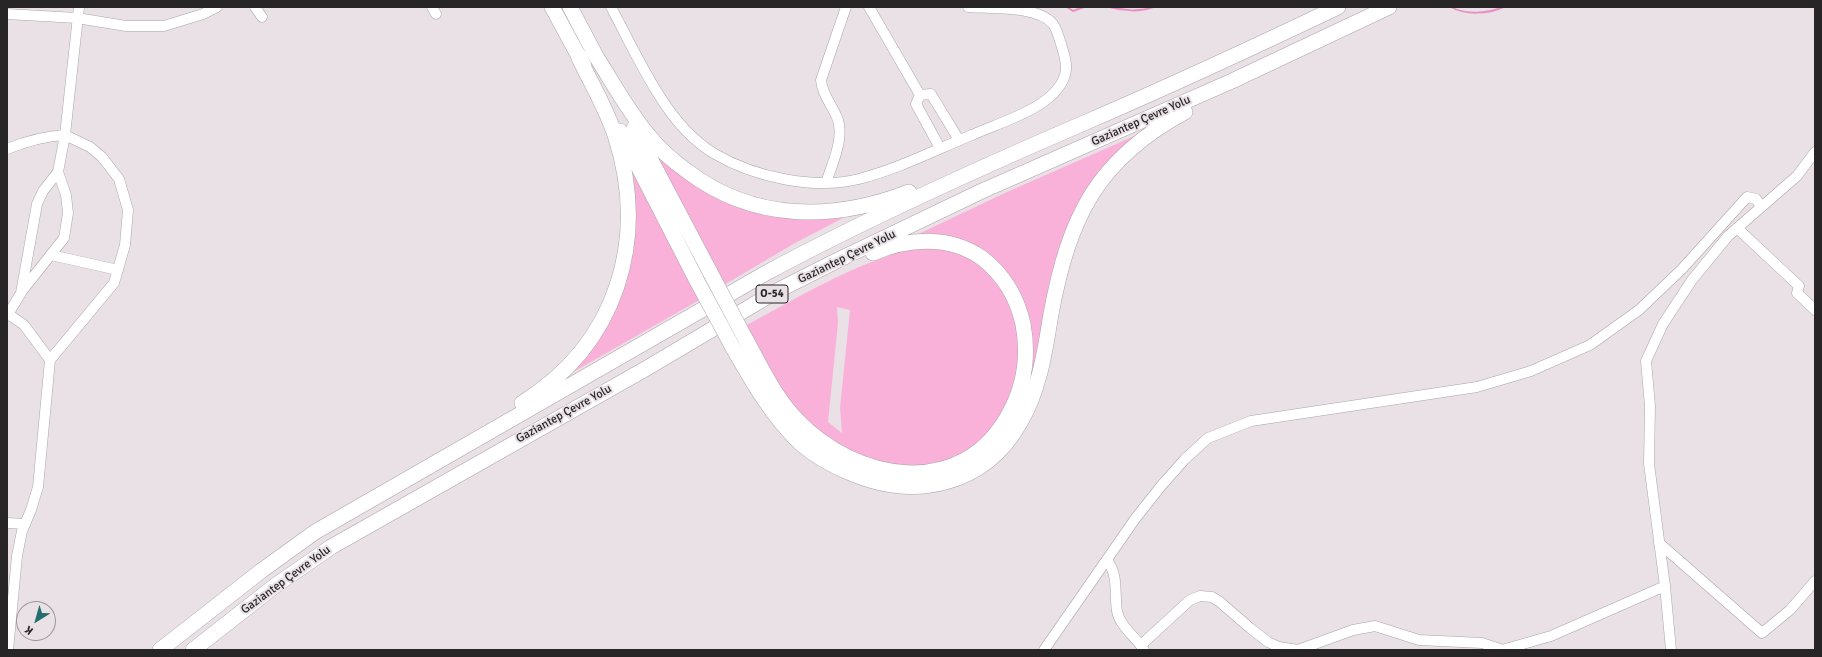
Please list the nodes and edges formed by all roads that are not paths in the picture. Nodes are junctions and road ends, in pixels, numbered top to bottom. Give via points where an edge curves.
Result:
1 (79, 7) edge
2 (217, 7) edge
3 (255, 7) edge
4 (552, 7) edge
5 (570, 7) edge
6 (611, 7) edge
7 (846, 7) edge
8 (868, 7) edge
9 (968, 7) edge
10 (1338, 7) edge
11 (1389, 7) edge
12 (7, 14) edge
13 (262, 17) dead end
14 (77, 18) junction
15 (592, 50) junction
16 (579, 58) junction
17 (1232, 82) junction
18 (920, 95) junction
19 (65, 136) junction
20 (959, 140) junction
21 (940, 148) junction
22 (7, 149) edge
23 (1815, 152) edge
24 (58, 172) junction
25 (968, 174) junction
26 (826, 183) junction
27 (1761, 207) junction
28 (1737, 228) junction
29 (50, 255) junction
30 (118, 270) junction
31 (775, 292) junction
32 (21, 293) junction
33 (1815, 310) edge
34 (8, 314) edge
35 (739, 342) junction
36 (50, 360) junction
37 (468, 444) junction
38 (7, 523) edge
39 (25, 524) junction
40 (1659, 543) junction
41 (1107, 560) junction
42 (1815, 581) edge
43 (1665, 586) junction
44 (1143, 648) edge
45 (8, 649) edge
46 (160, 650) edge
47 (193, 650) edge
48 (1044, 650) edge
49 (1503, 650) edge
50 (1671, 650) edge

1 - 14 street
2 - 14 street via 164,26 126,26
3 - 13 street
4 - 16 highway
5 - 15 highway
6 - 26 street via 656,92 694,138 715,154 742,166 790,180
7 - 26 street via 821,80 840,127 839,142
8 - 18 street
9 - 20 street via 1034,12 1045,18 1053,25 1059,36 1066,62 1065,75 1060,86 1042,104
10 - 25 highway, Gaziantep Çevre Yolu / O-54 via 1224,61
11 - 17 highway, Gaziantep Çevre Yolu / O-54
12 - 14 street
14 - 19 street
15 - 25 highway via 636,120 665,154 706,184 738,200 770,209 796,212 840,211 883,202 930,184
15 - 35 highway, bridge via 710,272
16 - 35 highway, bridge via 602,97 697,281
16 - 37 highway via 614,134 624,170 628,214 627,238 617,288 592,339 560,375 539,392 500,416
17 - 31 highway, Gaziantep Çevre Yolu / O-54 via 982,191 836,260
17 - 35 highway via 1208,102 1184,112 1148,133 1119,158 1098,184 1078,218 1061,264 1042,362 1028,407 1014,434 979,468 965,476 949,482 897,486 876,482 835,467 802,444 774,415 752,381
18 - 20 street via 931,94
18 - 21 street via 916,104
19 - 22 street via 45,136
19 - 24 street
19 - 30 street via 96,152 119,179 128,210 125,245
20 - 21 street
21 - 26 street via 913,161 864,177
23 - 27 street via 1797,176
24 - 29 street via 66,195 68,213 64,238
24 - 32 street via 43,191 37,204
25 - 37 highway, Gaziantep Çevre Yolu / O-54 via 772,270
27 - 28 street
27 - 41 street via 1756,198 1747,197 1682,269 1639,310 1590,345 1531,371 1477,387 1251,421 1208,438 1161,486
28 - 33 street via 1799,286 1797,293
28 - 40 street via 1692,280 1664,324 1646,361 1650,406 1649,464
29 - 30 street
29 - 32 street
30 - 36 street via 114,283
31 - 35 highway via 899,244 939,242 957,245 974,253 990,264 1010,288 1022,321 1026,358 1024,377 1007,418 991,439 970,457 957,464 929,472 913,473 874,468 835,451 809,432 795,418
31 - 47 highway, Gaziantep Çevre Yolu / O-54 via 680,349 331,547 276,585
32 - 34 street
34 - 36 street via 24,324
36 - 39 street via 38,487
37 - 46 highway, Gaziantep Çevre Yolu / O-54 via 315,532
38 - 39 street
39 - 45 street via 17,556
40 - 42 street via 1762,633 1790,610
40 - 43 street
41 - 44 street via 1113,568 1115,578 1117,612 1124,627
41 - 48 street
43 - 49 street via 1551,636
43 - 50 street
44 - 49 street via 1190,600 1200,596 1212,597 1268,642 1291,650 1298,650 1353,630 1375,626 1419,640 1482,643

